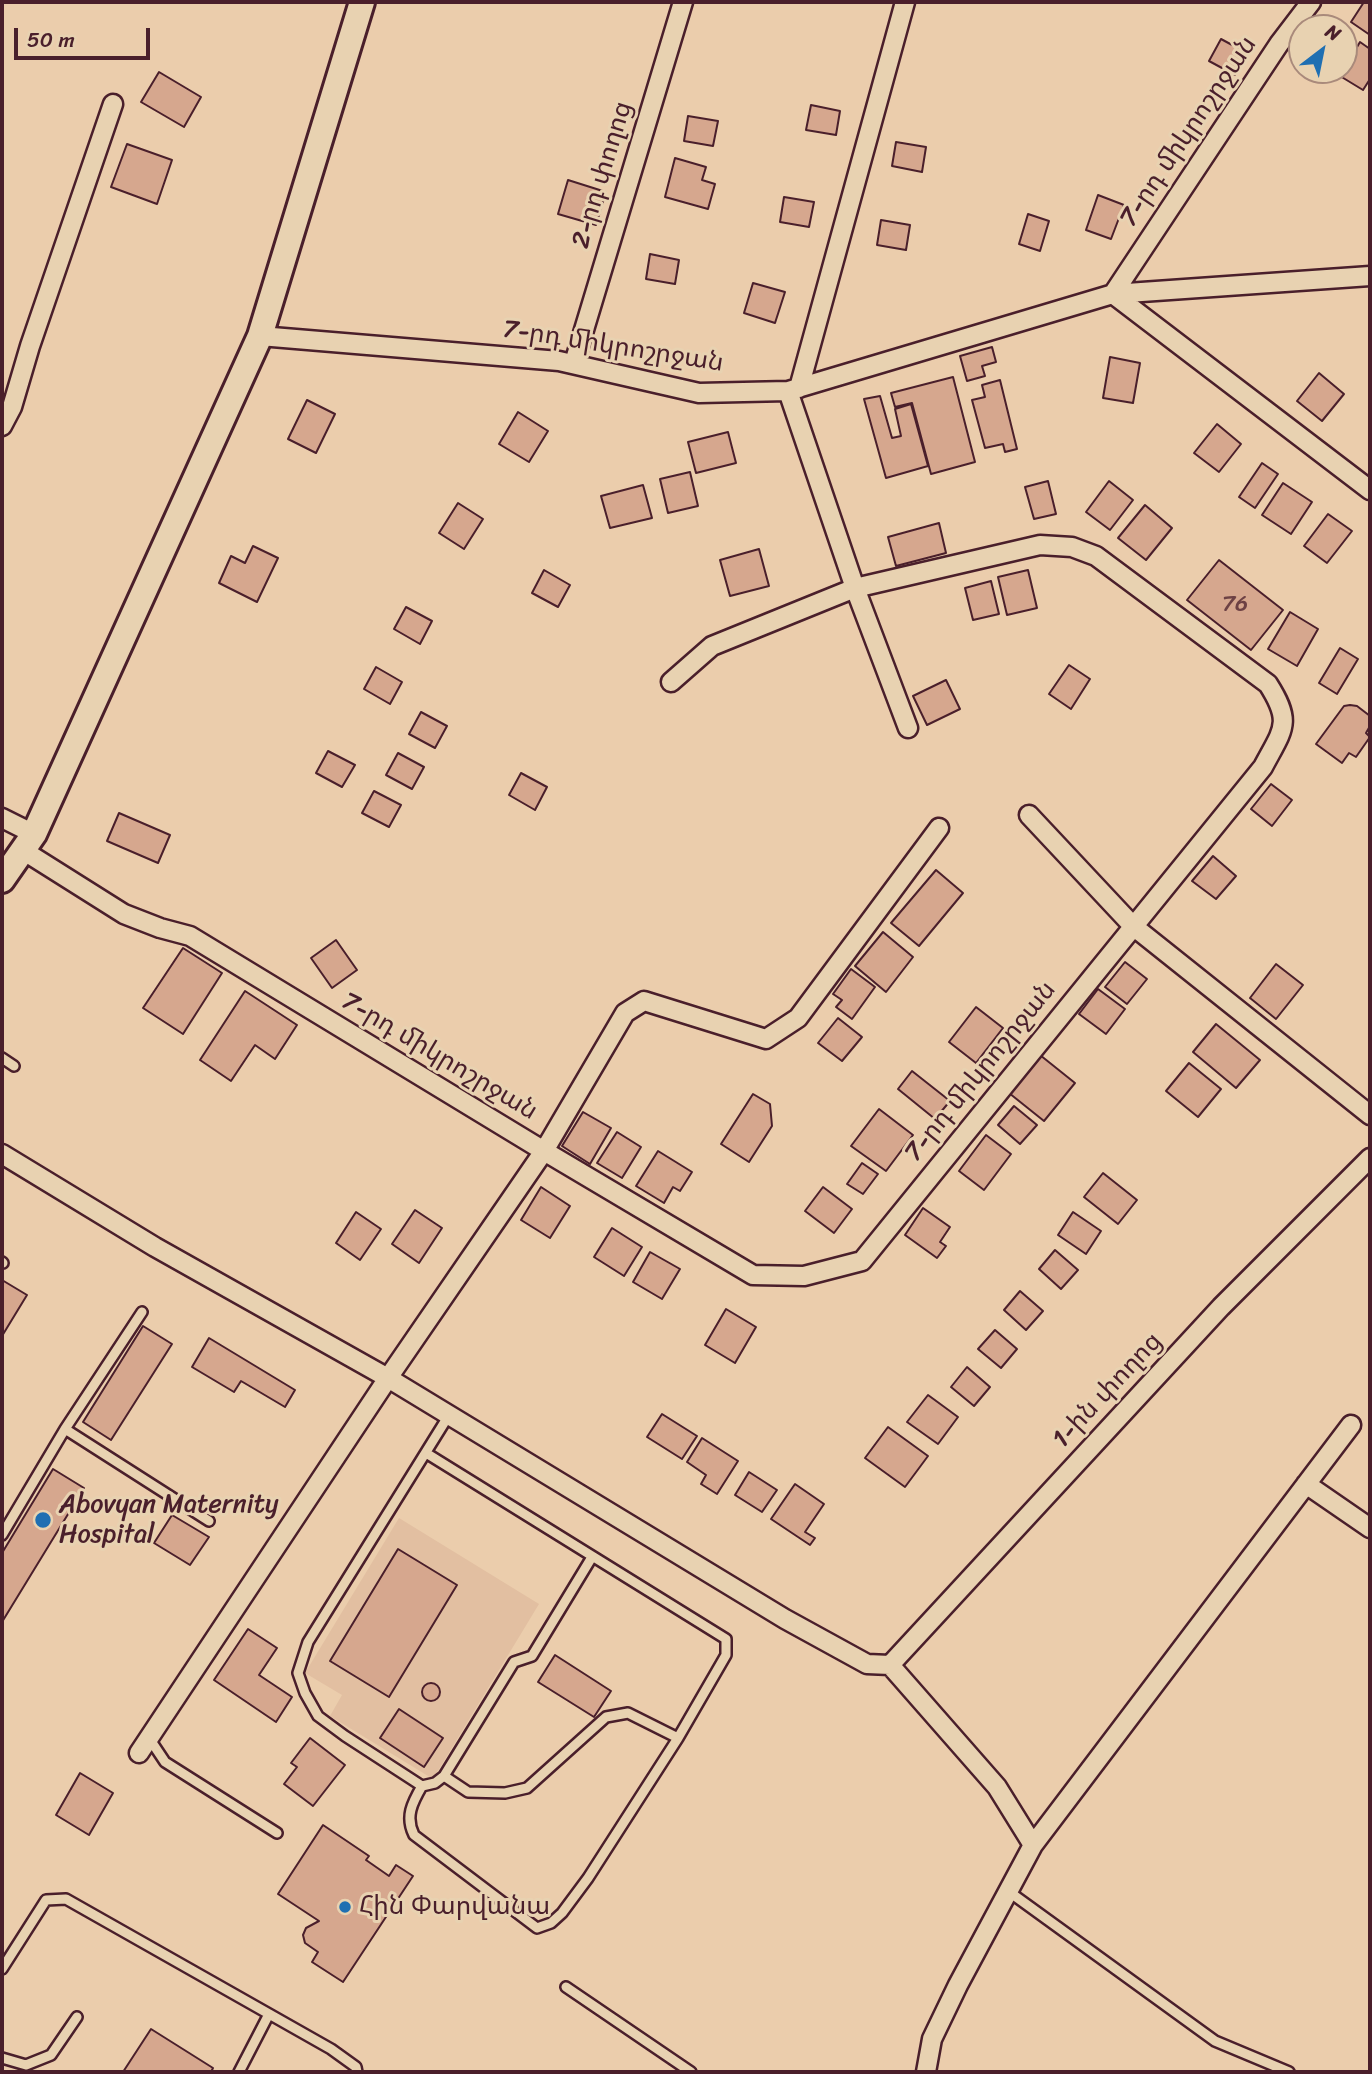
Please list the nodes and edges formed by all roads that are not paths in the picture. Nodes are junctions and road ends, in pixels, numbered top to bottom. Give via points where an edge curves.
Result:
1 (362, 2) edge
2 (683, 2) edge
3 (905, 2) edge
4 (1311, 2) edge
5 (113, 104) dead end
6 (1370, 276) edge
7 (1113, 294) junction
8 (260, 336) junction
9 (574, 363) junction
10 (794, 389) junction
11 (2, 424) edge
12 (1370, 490) edge
13 (855, 588) junction
14 (671, 682) dead end
15 (908, 728) dead end
16 (1029, 815) dead end
17 (2, 817) edge
18 (939, 828) dead end
19 (29, 843) junction
20 (2, 880) edge
21 (1133, 926) junction
22 (2, 1058) edge
23 (14, 1066) dead end
24 (1370, 1115) edge
25 (544, 1151) junction
26 (2, 1154) edge
27 (1370, 1158) edge
28 (142, 1312) dead end
29 (388, 1378) junction
30 (449, 1415) junction
31 (1351, 1425) dead end
32 (65, 1429) junction
33 (426, 1453) junction
34 (1306, 1483) junction
35 (209, 1521) dead end
36 (1370, 1528) edge
37 (2, 1535) edge
38 (592, 1557) junction
39 (890, 1665) junction
40 (678, 1738) junction
41 (144, 1746) joint
42 (443, 1776) junction
43 (422, 1786) junction
44 (277, 1833) dead end
45 (1033, 1846) junction
46 (1008, 1891) junction
47 (2, 1969) edge
48 (566, 1987) dead end
49 (270, 2014) junction
50 (77, 2017) dead end
51 (2, 2058) edge
52 (239, 2072) edge
53 (357, 2072) edge
54 (691, 2072) edge
55 (926, 2072) edge
56 (1289, 2072) edge

1 - 8 main road
2 - 9 street, 2-րդ փողոց
3 - 10 street
4 - 7 street, 7-րդ միկրոշրջան
5 - 11 street via 12,407
6 - 7 street, 7-րդ միկրոշրջան
7 - 10 street, 7-րդ միկրոշրջան
7 - 12 street
8 - 9 street, 7-րդ միկրոշրջան
8 - 19 main road
9 - 10 street, 7-րդ միկրոշրջան via 699,393
10 - 13 street
13 - 14 street, 7-րդ միկրոշրջան via 712,646
13 - 15 street
13 - 21 street, 7-րդ միկրոշրջան via 1040,545 1072,547 1096,555 1268,684 1282,706 1283,729 1262,767
16 - 21 street
17 - 19 street, 7-րդ միկրոշրջան
18 - 25 street via 798,1018 766,1039 644,1001 625,1013
19 - 20 main road
19 - 25 street, 7-րդ միկրոշրջան via 124,914 190,936
21 - 24 street
21 - 25 street, 7-րդ միկրոշրջան via 862,1261 804,1276 753,1275
22 - 23 lane
25 - 29 street
26 - 29 street via 155,1247
27 - 39 street, 1-ին փողոց via 1221,1307
28 - 32 lane
29 - 30 street
29 - 41 street
30 - 33 lane
30 - 39 street via 785,1619 867,1664
31 - 34 street
32 - 35 lane
32 - 37 lane
33 - 38 lane
33 - 43 lane via 308,1642 298,1673 318,1716
34 - 36 street
34 - 45 street
38 - 40 lane via 726,1639 726,1655
38 - 42 lane via 532,1656 513,1662
39 - 45 street via 997,1787
40 - 42 lane via 628,1713 606,1717 527,1788 505,1793 468,1792
40 - 43 lane via 588,1878 562,1913 537,1928 414,1835 408,1823
41 - 44 lane
42 - 43 lane
45 - 46 street
46 - 55 street via 932,2039
46 - 56 lane via 1215,2041
47 - 49 lane via 46,1900 66,1899
48 - 54 lane
49 - 52 lane
49 - 53 lane via 331,2049
50 - 51 lane via 51,2055 26,2065

